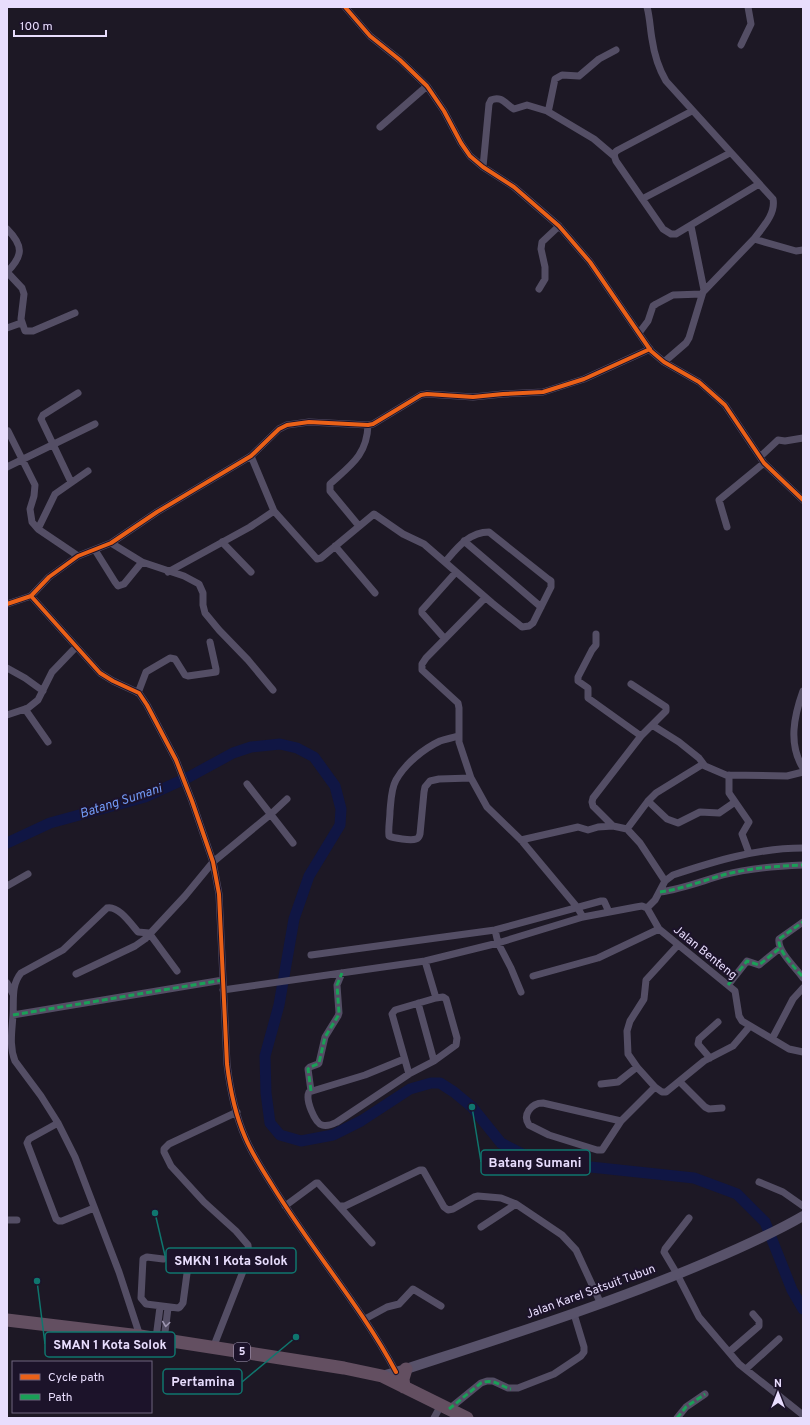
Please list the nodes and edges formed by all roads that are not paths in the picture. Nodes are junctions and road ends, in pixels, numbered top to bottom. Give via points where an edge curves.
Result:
1 (345, 7) edge
2 (647, 7) edge
3 (748, 7) edge
4 (741, 45) dead end
5 (616, 50) dead end
6 (427, 86) junction
7 (547, 111) junction
8 (692, 111) junction
9 (380, 127) dead end
10 (730, 153) junction
11 (614, 156) junction
12 (483, 167) junction
13 (759, 184) junction
14 (642, 199) junction
15 (559, 226) junction
16 (691, 226) junction
17 (7, 229) edge
18 (754, 239) junction
19 (803, 250) edge
20 (7, 272) edge
21 (539, 289) dead end
22 (703, 292) junction
23 (75, 313) dead end
24 (21, 323) junction
25 (7, 328) edge
26 (639, 333) junction
27 (650, 349) junction
28 (664, 362) junction
29 (78, 393) dead end
30 (95, 424) dead end
31 (368, 425) junction
32 (8, 431) edge
33 (803, 438) edge
34 (53, 444) junction
35 (250, 456) junction
36 (22, 459) junction
37 (762, 460) junction
38 (7, 467) edge
39 (88, 471) dead end
40 (71, 482) junction
41 (803, 500) edge
42 (274, 511) junction
43 (359, 526) junction
44 (727, 527) dead end
45 (38, 529) junction
46 (464, 541) junction
47 (222, 542) junction
48 (111, 543) junction
49 (335, 546) junction
50 (95, 550) junction
51 (78, 556) junction
52 (142, 562) junction
53 (445, 562) junction
54 (168, 572) junction
55 (251, 572) dead end
56 (456, 572) junction
57 (375, 593) dead end
58 (31, 596) junction
59 (485, 598) junction
60 (7, 604) edge
61 (541, 607) junction
62 (596, 634) dead end
63 (445, 639) junction
64 (210, 642) dead end
65 (76, 647) junction
66 (7, 668) edge
67 (631, 684) dead end
68 (273, 690) dead end
69 (803, 691) edge
70 (43, 692) junction
71 (138, 693) junction
72 (25, 709) junction
73 (7, 715) edge
74 (652, 725) junction
75 (458, 736) junction
76 (641, 736) junction
77 (48, 742) dead end
78 (703, 764) junction
79 (803, 768) edge
80 (803, 772) edge
81 (729, 775) junction
82 (471, 778) junction
83 (247, 784) dead end
84 (288, 798) dead end
85 (648, 801) junction
86 (735, 802) junction
87 (271, 814) junction
88 (613, 826) junction
89 (627, 829) junction
90 (521, 840) junction
91 (293, 843) dead end
92 (803, 848) edge
93 (750, 852) junction
94 (214, 862) junction
95 (803, 866) edge
96 (28, 874) dead end
97 (665, 881) junction
98 (7, 886) edge
99 (660, 892) junction
100 (577, 907) junction
101 (647, 908) junction
102 (609, 912) junction
103 (583, 916) junction
104 (803, 922) edge
105 (659, 929) junction
106 (495, 930) junction
107 (149, 933) junction
108 (498, 943) junction
109 (678, 945) junction
110 (780, 948) junction
111 (311, 955) dead end
112 (425, 961) junction
113 (177, 971) dead end
114 (342, 973) junction
115 (76, 974) dead end
116 (533, 976) dead end
117 (803, 977) edge
118 (223, 980) junction
119 (7, 983) edge
120 (728, 985) junction
121 (803, 988) edge
122 (223, 990) junction
123 (521, 992) dead end
124 (13, 994) junction
125 (436, 998) junction
126 (418, 1003) junction
127 (13, 1015) junction
128 (718, 1022) dead end
129 (750, 1026) junction
130 (772, 1039) junction
131 (803, 1052) edge
132 (710, 1058) junction
133 (404, 1059) junction
134 (434, 1061) junction
135 (637, 1067) junction
136 (409, 1074) junction
137 (680, 1082) junction
138 (601, 1084) dead end
139 (655, 1087) junction
140 (311, 1091) junction
141 (722, 1108) dead end
142 (237, 1112) junction
143 (621, 1121) junction
144 (58, 1123) junction
145 (759, 1182) dead end
146 (516, 1204) junction
147 (285, 1206) junction
148 (338, 1206) junction
149 (803, 1206) edge
150 (94, 1208) junction
151 (803, 1216) edge
152 (689, 1218) dead end
153 (7, 1220) edge
154 (17, 1220) dead end
155 (481, 1228) dead end
156 (372, 1243) dead end
157 (163, 1259) dead end
158 (172, 1260) dead end
159 (678, 1274) junction
160 (601, 1304) junction
161 (441, 1306) dead end
162 (160, 1307) junction
163 (168, 1308) junction
164 (574, 1314) junction
165 (753, 1314) dead end
166 (365, 1319) junction
167 (7, 1320) edge
168 (140, 1336) junction
169 (160, 1339) junction
170 (779, 1339) dead end
171 (213, 1348) junction
172 (729, 1352) junction
173 (746, 1369) junction
174 (401, 1371) junction
175 (382, 1376) junction
176 (404, 1388) junction
177 (705, 1394) dead end
178 (445, 1407) junction
179 (799, 1415) edge
180 (434, 1418) edge
181 (467, 1418) edge
182 (677, 1418) edge

1 - 6 street via 370,36
2 - 8 street via 652,39 662,74
3 - 4 street via 751,24
5 - 7 street via 599,59 578,76 562,75 555,78
6 - 9 street
6 - 12 street via 461,143 470,156
7 - 11 street via 594,139
7 - 12 street via 527,105 514,109 501,98 491,100
8 - 10 street
8 - 11 street via 618,150
10 - 13 street
10 - 14 street
11 - 14 street
12 - 15 street via 514,187
13 - 16 street
13 - 18 street via 773,199 774,206 771,215
14 - 16 street via 668,233 676,234
15 - 21 street via 542,242 545,279
15 - 26 street via 590,262
16 - 22 street
17 - 20 street via 20,247 20,252 16,262
18 - 19 street via 796,251
18 - 22 street
20 - 24 street via 22,288 24,294
22 - 26 street via 673,295 656,304
22 - 28 street via 689,338
23 - 24 street via 30,332 25,331
24 - 25 street
26 - 27 street
27 - 28 street
27 - 31 street via 595,374 543,392 473,397 424,394
28 - 37 street via 699,382 725,405
29 - 34 street via 41,417
30 - 34 street
31 - 35 street via 292,423 279,429
31 - 43 street via 366,446 356,460 330,484 330,491
32 - 36 street
33 - 37 street via 778,440
34 - 36 street
34 - 40 street
35 - 42 street
35 - 48 street
36 - 38 street
36 - 45 street via 36,488 30,515
37 - 41 street
37 - 44 street via 719,500
39 - 40 street
40 - 45 street via 55,494
42 - 47 street
42 - 49 street via 316,558 321,558
43 - 49 street
43 - 53 street via 374,514 403,534 424,544
45 - 51 street
46 - 53 street
46 - 61 street
46 - 61 street via 486,532 492,533 548,579 551,587
47 - 54 street
47 - 55 street
48 - 50 street
48 - 52 street
49 - 57 street
50 - 51 street
50 - 52 street via 118,586 124,584
51 - 58 street via 49,577
52 - 54 street
53 - 56 street
54 - 68 street via 184,576 199,584 203,593 205,613
56 - 59 street
56 - 63 street via 422,610
58 - 60 street
58 - 65 street
59 - 61 street via 522,627 533,623
59 - 63 street
62 - 76 street via 596,645 578,680 588,688 588,698
63 - 75 street via 426,658 422,667 424,673 458,703
64 - 71 street via 216,672 185,675 172,657 146,672
65 - 70 street via 52,672
65 - 71 street via 100,673
66 - 70 street
67 - 74 street via 666,707 666,711
69 - 79 street via 793,732 795,749
70 - 72 street via 38,700
71 - 94 street via 176,760
72 - 73 street
72 - 77 street
74 - 76 street
74 - 78 street via 679,742
75 - 82 street
75 - 82 street via 431,746 401,772 393,788 389,836 415,840 419,838 424,792 430,781
76 - 88 street via 592,800 593,806
78 - 81 street
78 - 85 street via 660,790
80 - 81 street via 787,776
81 - 86 street via 728,791
82 - 90 street via 488,806
83 - 87 street
84 - 87 street
85 - 86 street via 667,819 678,823 700,812 719,813
85 - 89 street
86 - 93 street via 749,822 742,834
87 - 91 street
87 - 94 street
88 - 89 street
88 - 90 street via 588,830 578,827
89 - 97 street via 640,842
90 - 100 street
92 - 93 street
93 - 97 street via 678,874
94 - 107 street
94 - 118 street via 219,894
95 - 99 street via 740,871 678,890
96 - 98 street
97 - 99 street
99 - 101 street
100 - 102 street via 604,901
100 - 103 street
100 - 106 street
101 - 102 street via 642,906
101 - 105 street, Jalan Benteng
102 - 103 street
103 - 108 street
104 - 110 street via 779,939
105 - 109 street, Jalan Benteng
105 - 116 street via 598,958
106 - 108 street
106 - 111 street
107 - 113 street
107 - 115 street via 135,946
107 - 124 street via 138,932 117,909 107,908 63,950 21,973
108 - 112 street
108 - 123 street
109 - 120 street, Jalan Benteng
109 - 135 street via 648,977 644,999 628,1027 628,1054
110 - 117 street
110 - 120 street via 759,965 747,961
112 - 114 street
112 - 125 street
114 - 122 street
114 - 140 street via 337,985 338,1016 325,1037 319,1063 308,1069
118 - 122 street
118 - 127 street
119 - 124 street
120 - 129 street, Jalan Benteng via 735,991 739,1016
121 - 130 street via 793,999
122 - 142 street via 230,1091
124 - 127 street
125 - 126 street
125 - 134 street via 446,999 457,1041 453,1049
126 - 133 street via 395,1010 392,1014
126 - 134 street
127 - 144 street via 12,1055
128 - 132 street via 698,1042
129 - 130 street, Jalan Benteng
129 - 132 street via 733,1046
130 - 131 street, Jalan Benteng via 788,1050
132 - 137 street
133 - 136 street
133 - 140 street via 365,1075
134 - 136 street
135 - 138 street via 618,1082
135 - 139 street
136 - 140 street via 338,1122 328,1126 319,1123 308,1102 307,1095
137 - 139 street via 666,1092
137 - 141 street via 704,1107
139 - 143 street
142 - 147 street via 244,1136
142 - 171 street via 169,1144 164,1149 171,1166 248,1245 249,1256
143 - 143 street via 543,1103 531,1108 526,1118 529,1125 545,1134 599,1151 604,1148
144 - 150 street via 75,1157
144 - 150 street via 29,1139 27,1143 56,1219 62,1221
145 - 149 street via 783,1192
146 - 148 street via 500,1198 478,1196 448,1210 422,1170 347,1206
146 - 155 street
146 - 160 street via 571,1244 581,1258
147 - 148 street via 316,1183
147 - 166 street
148 - 156 street
150 - 168 street
151 - 159 street, Jalan Karel Satsuit Tubun via 752,1242
152 - 159 street via 664,1250 664,1254
153 - 154 street
157 - 162 street via 143,1259 140,1295 146,1304
158 - 163 street via 187,1264 188,1267 182,1305 178,1308
159 - 160 street, Jalan Karel Satsuit Tubun
159 - 172 street via 697,1315
160 - 164 street, Jalan Karel Satsuit Tubun
161 - 166 street via 413,1289 398,1304
162 - 163 street
162 - 169 street
163 -> 169 street
164 - 174 street, Jalan Karel Satsuit Tubun
164 - 178 street via 584,1347 581,1356 554,1374 518,1388 508,1388 493,1381 481,1383
165 - 172 street via 759,1321 759,1326
166 - 174 street
167 - 168 highway, 5
168 - 169 highway, 5
169 - 171 highway, 5
170 - 173 street
171 - 175 highway, 5
172 - 173 street
173 - 179 street
174 - 175 street, Jalan Karel Satsuit Tubun
174 - 176 highway
175 - 176 highway, 5
176 - 178 highway, 5
177 - 182 street via 684,1409
178 - 180 street
178 - 181 highway, 5

